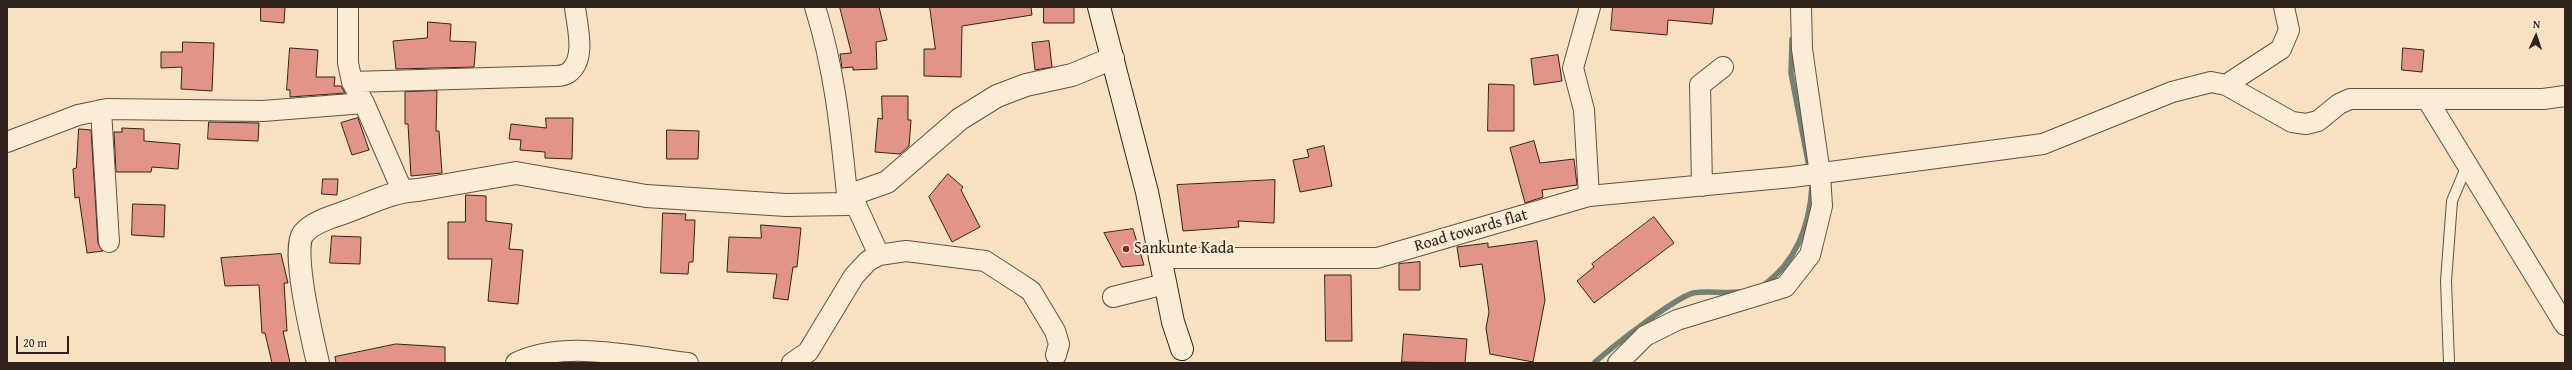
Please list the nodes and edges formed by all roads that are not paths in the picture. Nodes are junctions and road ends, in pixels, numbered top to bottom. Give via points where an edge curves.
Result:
1 (348, 7) edge
2 (575, 7) edge
3 (815, 7) edge
4 (1099, 7) edge
5 (1590, 7) edge
6 (1801, 7) edge
7 (2284, 7) edge
8 (1114, 58) junction
9 (1723, 67) dead end
10 (352, 82) junction
11 (2226, 85) junction
12 (2565, 96) edge
13 (2427, 99) junction
14 (364, 103) junction
15 (101, 110) junction
16 (7, 142) edge
17 (2467, 165) junction
18 (1819, 174) junction
19 (1702, 186) junction
20 (402, 190) junction
21 (1589, 196) junction
22 (848, 204) junction
23 (109, 242) dead end
24 (879, 255) junction
25 (1159, 258) junction
26 (1164, 284) junction
27 (1113, 298) dead end
28 (2565, 325) edge
29 (1182, 349) dead end
30 (1056, 355) dead end
31 (318, 363) edge
32 (516, 363) edge
33 (688, 363) edge
34 (792, 363) edge
35 (1618, 363) edge
36 (2449, 363) edge

1 - 10 street via 348,63
2 - 10 street via 579,51 576,62 568,73 556,76
3 - 22 street via 828,48 836,86
4 - 8 street
5 - 21 street via 1573,68 1584,110
6 - 18 street via 1802,49
7 - 11 street via 2289,30 2281,48
8 - 22 street via 1072,75 1026,85 997,96 960,119 887,182 853,194
8 - 25 street via 1147,192
9 - 19 street via 1700,85
10 - 14 street
11 - 13 street via 2292,122 2306,124 2318,121 2339,104 2350,100
11 - 18 street, Road towards flat via 2211,82 2172,92 2043,144
12 - 13 street via 2543,99
13 - 17 street
14 - 15 street via 277,111 133,108
14 - 20 street
15 - 16 street
15 - 23 street
17 - 28 street
17 - 36 lane via 2452,201 2446,281
18 - 19 street, Road towards flat
18 - 35 street via 1822,206 1810,255 1785,287 1676,320 1645,336
19 - 21 street, Road towards flat
20 - 22 street via 418,190 516,173 646,196 786,205
20 - 31 street via 319,223 300,238 299,263
21 - 25 street, Road towards flat via 1377,258
22 - 24 street via 857,207
24 - 30 street via 900,251 920,252 985,261 994,266 1030,291 1055,330 1059,344
24 - 34 street via 868,261 854,276 808,352
25 - 26 street
26 - 27 street
26 - 29 street
32 - 33 street via 545,354 572,350

